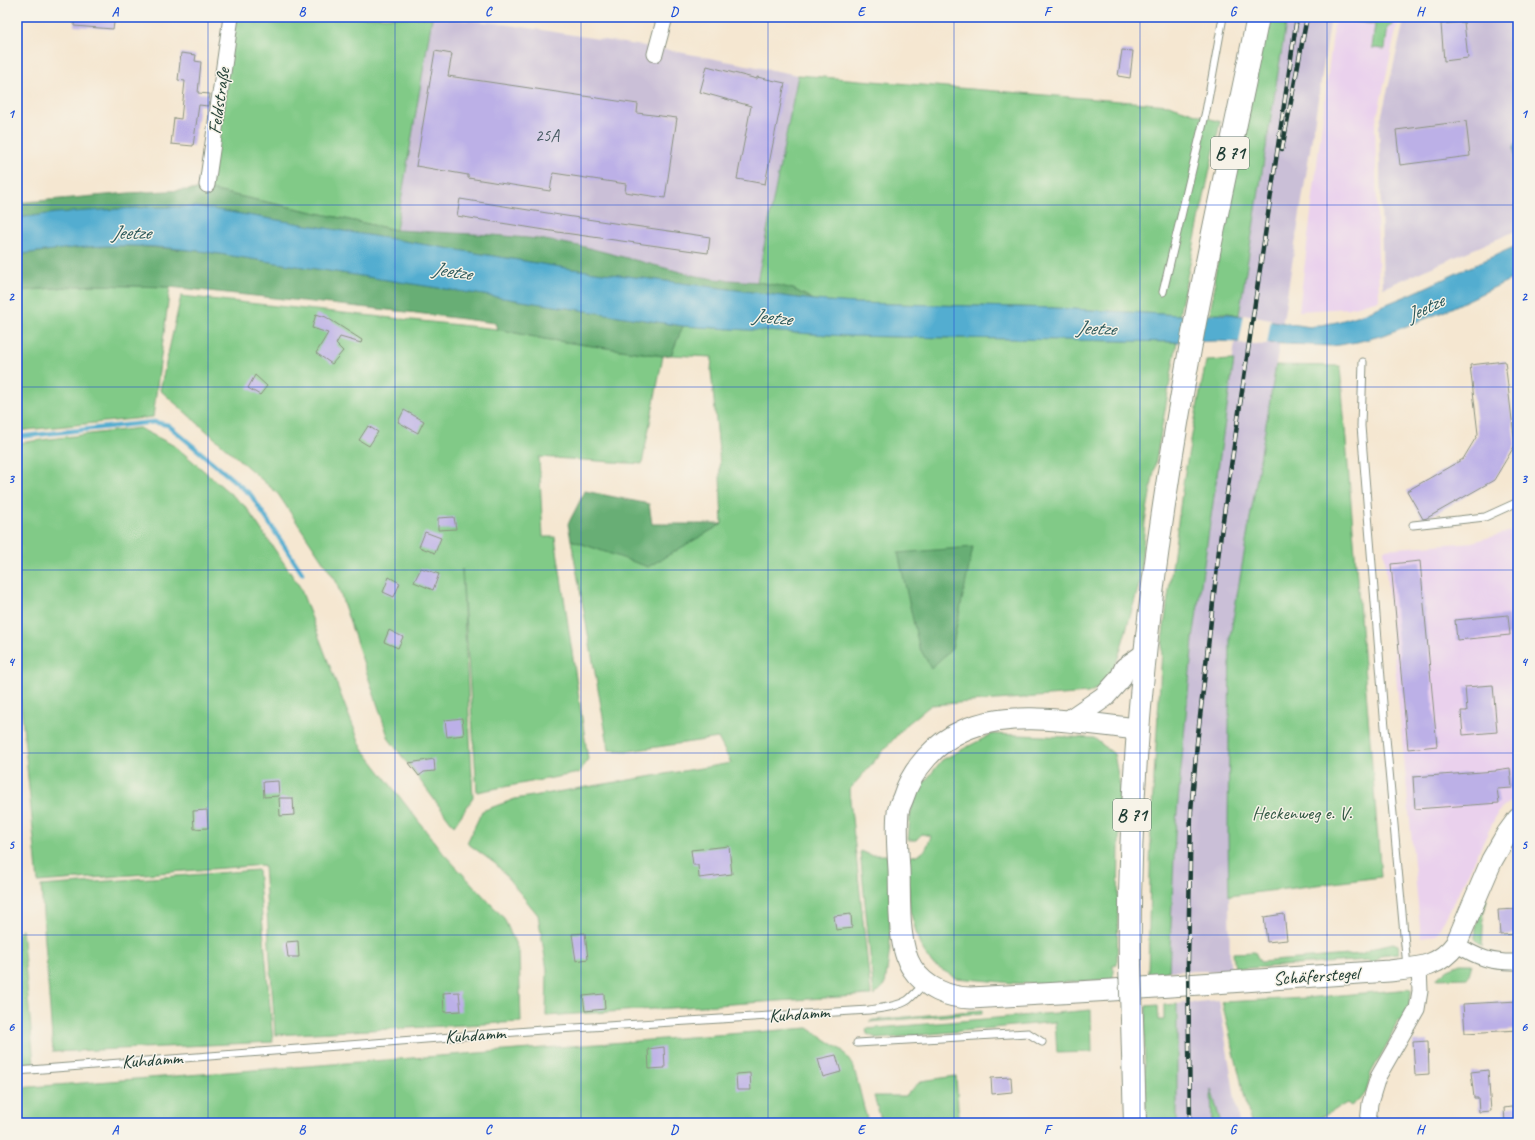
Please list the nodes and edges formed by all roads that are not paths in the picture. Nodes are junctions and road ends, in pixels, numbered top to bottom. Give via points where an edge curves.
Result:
1 (231, 17) edge
2 (665, 17) edge
3 (1223, 17) edge
4 (1258, 17) edge
5 (655, 54) dead end
6 (207, 185) dead end
7 (1163, 292) dead end
8 (1364, 362) dead end
9 (1518, 502) edge
10 (1413, 525) dead end
11 (1145, 654) junction
12 (1068, 721) junction
13 (1137, 729) junction
14 (1518, 819) edge
15 (1456, 944) junction
16 (1518, 962) edge
17 (1413, 968) junction
18 (926, 983) junction
19 (1042, 1042) dead end
20 (857, 1043) dead end
21 (17, 1070) edge
22 (1135, 1123) edge
23 (1368, 1123) edge

1 - 6 street, Feldstraße
2 - 5 street
3 - 7 lane via 1206,111
4 - 11 main road, B 71 via 1185,378
8 - 17 lane via 1361,426 1384,716
9 - 10 lane via 1485,517
11 - 12 main road via 1125,668 1120,679 1104,697
11 - 13 main road, B 71
12 - 13 main road, Schäferstegel
12 - 18 main road, Schäferstegel via 994,721 963,730 925,759 908,784 898,812 897,827 901,926 911,967
13 - 22 main road, B 71, bridge via 1132,817 1130,965
14 - 15 main road, Schäferstegel via 1492,860
15 - 16 street via 1494,961
15 - 17 main road, Schäferstegel via 1442,959
17 - 18 main road, Schäferstegel via 1029,996 958,998
17 - 23 street via 1420,991 1418,1009 1378,1077 1370,1103
18 - 21 lane, Kuhdamm via 903,1002 869,1010 542,1030
19 - 20 lane via 1028,1033

